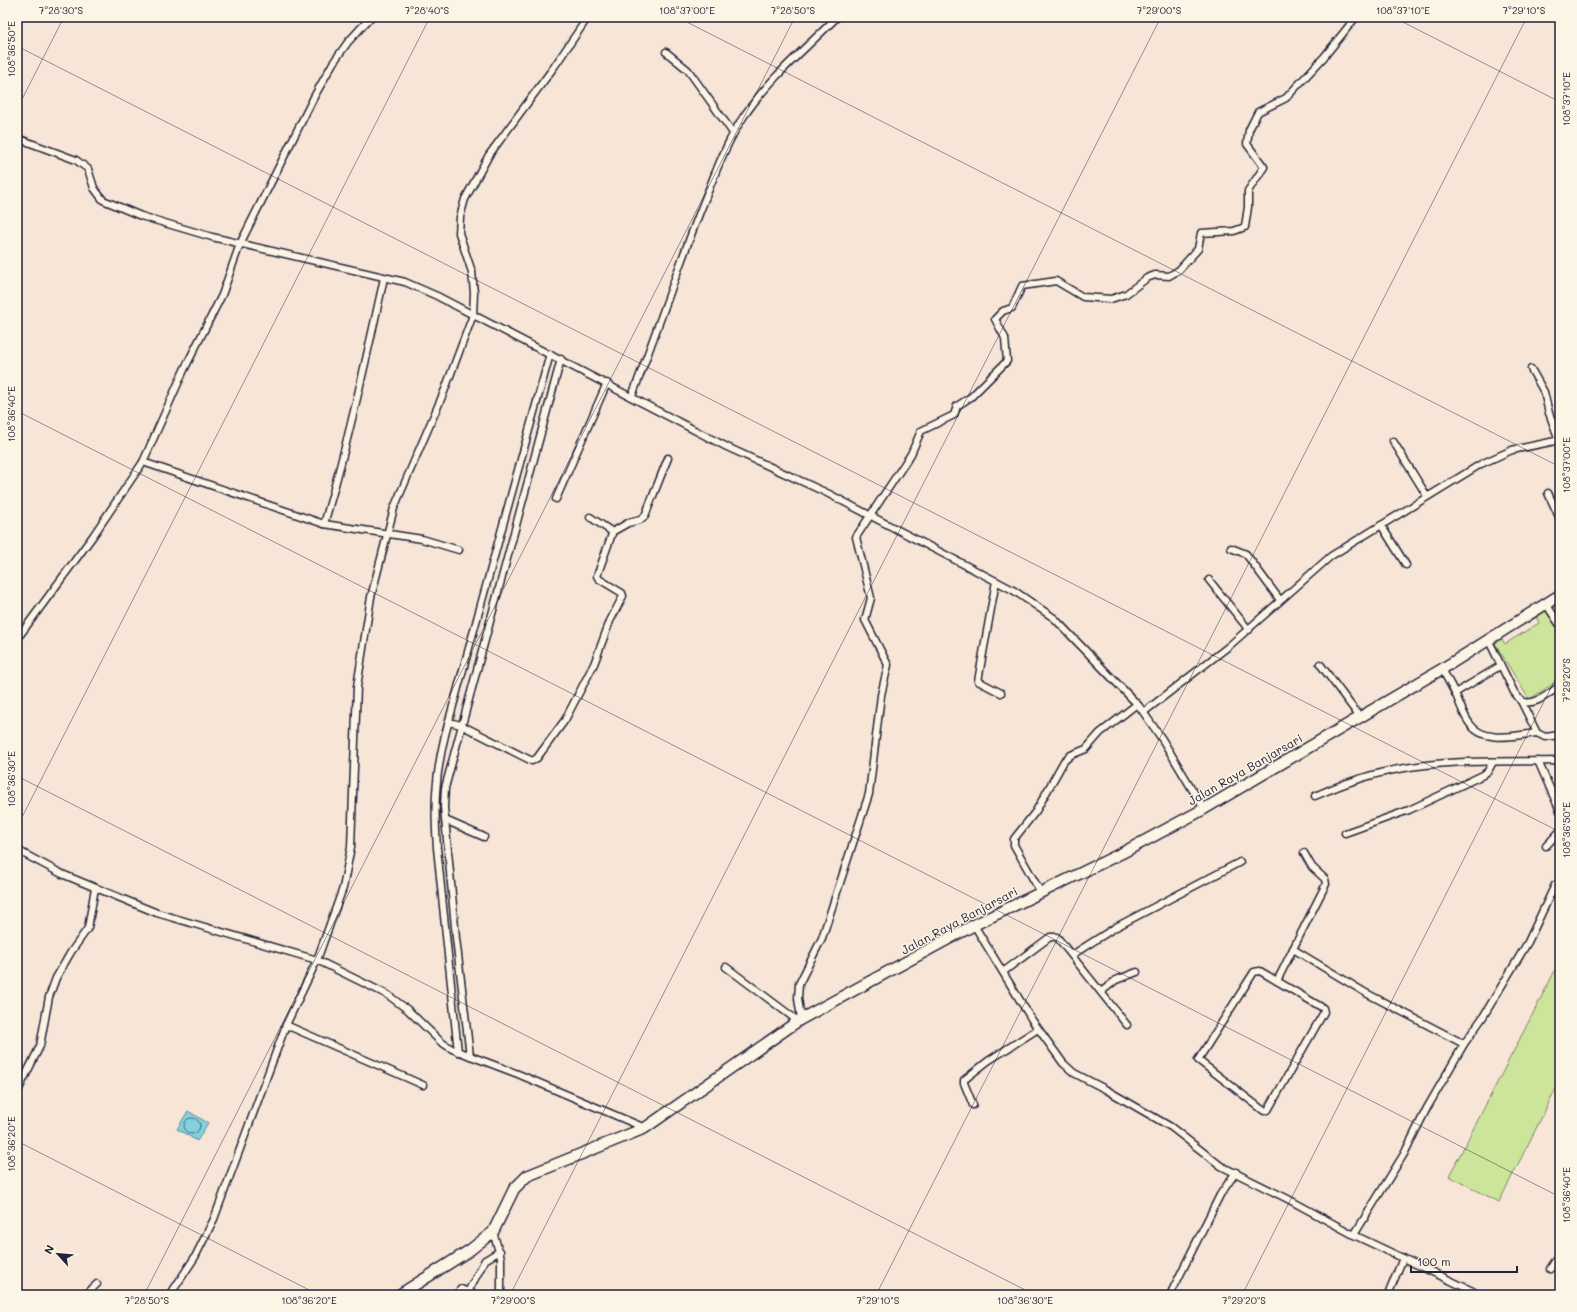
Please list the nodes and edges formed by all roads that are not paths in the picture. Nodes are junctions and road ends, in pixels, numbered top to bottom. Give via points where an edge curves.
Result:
1 (371, 17) edge
2 (588, 17) edge
3 (837, 17) edge
4 (1356, 17) edge
5 (666, 52) dead end
6 (733, 133) junction
7 (17, 138) edge
8 (240, 244) junction
9 (384, 278) junction
10 (473, 315) junction
11 (550, 354) junction
12 (561, 359) junction
13 (1531, 369) dead end
14 (607, 383) junction
15 (632, 396) junction
16 (1560, 440) edge
17 (1393, 441) dead end
18 (528, 457) junction
19 (668, 458) dead end
20 (143, 462) junction
21 (1548, 493) dead end
22 (1427, 496) junction
23 (556, 499) dead end
24 (869, 515) junction
25 (590, 518) dead end
26 (1560, 519) edge
27 (324, 524) junction
28 (1381, 525) junction
29 (612, 532) junction
30 (386, 533) junction
31 (1231, 548) dead end
32 (459, 550) dead end
33 (499, 563) junction
34 (1406, 565) dead end
35 (1209, 580) dead end
36 (996, 581) junction
37 (1560, 595) edge
38 (1280, 600) junction
39 (1546, 604) junction
40 (1560, 625) edge
41 (1249, 630) junction
42 (17, 638) edge
43 (1488, 640) junction
44 (472, 660) junction
45 (1320, 664) dead end
46 (1500, 666) junction
47 (1442, 669) junction
48 (1560, 686) edge
49 (1001, 693) dead end
50 (1456, 693) junction
51 (1521, 701) junction
52 (1137, 704) junction
53 (1144, 712) junction
54 (1359, 716) junction
55 (455, 723) junction
56 (1536, 733) junction
57 (1560, 735) edge
58 (447, 756) junction
59 (1538, 761) junction
60 (1560, 761) edge
61 (1493, 762) junction
62 (1315, 796) dead end
63 (440, 807) junction
64 (1204, 808) junction
65 (1560, 811) edge
66 (445, 820) junction
67 (1560, 832) edge
68 (1345, 834) dead end
69 (484, 837) dead end
70 (1546, 846) dead end
71 (17, 850) edge
72 (1304, 853) dead end
73 (1240, 862) dead end
74 (446, 881) junction
75 (1560, 882) edge
76 (95, 888) junction
77 (1041, 892) junction
78 (974, 924) junction
79 (1293, 950) junction
80 (1072, 955) junction
81 (317, 960) junction
82 (726, 967) dead end
83 (1003, 972) junction
84 (1137, 972) dead end
85 (1277, 981) junction
86 (1101, 992) junction
87 (800, 1020) junction
88 (286, 1025) junction
89 (1127, 1025) dead end
90 (1038, 1029) junction
91 (1464, 1044) junction
92 (463, 1054) junction
93 (423, 1085) dead end
94 (17, 1093) edge
95 (973, 1105) dead end
96 (645, 1128) junction
97 (1236, 1172) junction
98 (493, 1232) junction
99 (1354, 1235) junction
100 (500, 1251) junction
101 (1560, 1254) edge
102 (1403, 1258) junction
103 (1550, 1270) dead end
104 (98, 1284) dead end
105 (465, 1291) junction
106 (85, 1295) edge
107 (170, 1295) edge
108 (399, 1295) edge
109 (456, 1295) edge
110 (475, 1295) edge
111 (501, 1295) edge
112 (1170, 1295) edge
113 (1388, 1295) edge
114 (1481, 1295) edge

1 - 8 street via 333,63
2 - 10 street via 489,154 465,199 460,218 460,232 472,272
3 - 6 street via 773,80
4 - 24 street via 1286,98 1258,112 1249,130 1247,144 1264,167 1248,191 1245,227 1234,231 1202,233 1198,249 1179,270 1169,276 1156,275 1147,278 1126,294 1111,299 1083,297 1056,281 1022,286 1012,308 1003,311 995,319 1005,338 1007,362 971,397 957,406 954,415 922,431 911,454
5 - 6 street via 688,70
6 - 15 street via 687,244
7 - 8 street via 82,164 88,169 94,188 103,200 141,216
8 - 9 street
8 - 20 street via 222,295 184,370
9 - 10 street via 405,282
9 - 27 street via 339,473
10 - 11 street
10 - 30 street
11 - 12 street
11 - 18 street
12 - 14 street
12 - 18 street
13 - 16 street via 1544,392
14 - 15 street
14 - 23 street
15 - 24 street via 728,447
16 - 22 street via 1512,450 1481,464
17 - 22 street
18 - 33 street
18 - 33 street
19 - 29 street via 645,516
20 - 27 street
20 - 42 street via 93,536
21 - 26 street
22 - 28 street
24 - 36 street
24 - 87 street via 856,537 872,598 865,620 888,665 881,695 869,794 822,938 799,984
25 - 29 street
27 - 30 street
28 - 34 street
28 - 38 street via 1331,556
29 - 55 street via 597,576 622,593 622,596 594,664 565,720 537,758 528,760
30 - 32 street via 422,539
30 - 81 street via 370,597 357,687 351,847 343,888
31 - 38 street via 1246,554
33 - 44 street
33 - 44 street
35 - 41 street
36 - 49 street via 978,681
36 - 52 street via 1054,618
37 - 39 highway, Jalan Raya Banjarsari
38 - 41 street
39 - 40 street
39 - 43 highway, Jalan Raya Banjarsari
41 - 53 street
43 - 46 street
43 - 47 highway, Jalan Raya Banjarsari
44 - 55 street
44 - 55 street
45 - 54 street
46 - 50 street
46 - 51 street
47 - 50 street
47 - 54 highway, Jalan Raya Banjarsari
48 - 51 street via 1531,703
50 - 56 street via 1467,719 1480,734 1493,736
51 - 56 street
52 - 53 street
52 - 77 street via 1100,733 1086,749 1067,757 1036,811 1014,839 1014,845
53 - 64 street
54 - 64 highway, Jalan Raya Banjarsari
55 - 58 street
55 - 58 street
56 - 57 street via 1545,737
58 - 63 street via 445,788
58 - 63 street via 436,781
59 - 60 street
59 - 61 street
59 - 65 street
61 - 62 street via 1398,769 1344,783
61 - 68 street via 1483,775 1427,802
63 - 66 street
63 - 74 street
64 - 77 highway, Jalan Raya Banjarsari via 1122,853
66 - 69 street
66 - 74 street
67 - 70 street
71 - 76 street
72 - 79 street via 1312,868 1325,879 1326,884
73 - 80 street via 1116,927
74 - 92 street
74 - 92 street
75 - 91 street via 1555,885 1528,942
76 - 81 street via 176,920
76 - 94 street via 88,928 56,978 49,997 40,1046
77 - 78 highway, Jalan Raya Banjarsari
78 - 83 street
78 - 87 highway, Jalan Raya Banjarsari
79 - 85 street
79 - 91 street via 1366,993
80 - 83 street via 1057,937 1050,937
80 - 86 street
81 - 88 street
81 - 92 street via 388,995 408,1010 441,1042
82 - 87 street
83 - 90 street
84 - 86 street via 1116,980
85 - 85 street via 1260,971 1254,972 1198,1058 1199,1063 1264,1111 1268,1110 1324,1012 1323,1008
86 - 89 street
87 - 96 highway, Jalan Raya Banjarsari
88 - 93 street
88 - 107 street via 214,1219 195,1257
90 - 95 street via 1001,1052 964,1080
90 - 97 street via 1063,1063 1074,1073 1171,1127 1205,1156 1220,1166
91 - 99 street via 1404,1154
92 - 96 street via 518,1074
96 - 98 highway, Jalan Raya Banjarsari via 527,1176 514,1189
97 - 99 street
97 - 112 street via 1220,1195
98 - 100 street
98 - 108 highway, Jalan Raya Banjarsari via 470,1250
99 - 102 street
100 - 105 street via 485,1260
100 - 111 street
101 - 103 street
102 - 113 street
102 - 114 street
104 - 106 street
105 - 109 street
105 - 110 street

